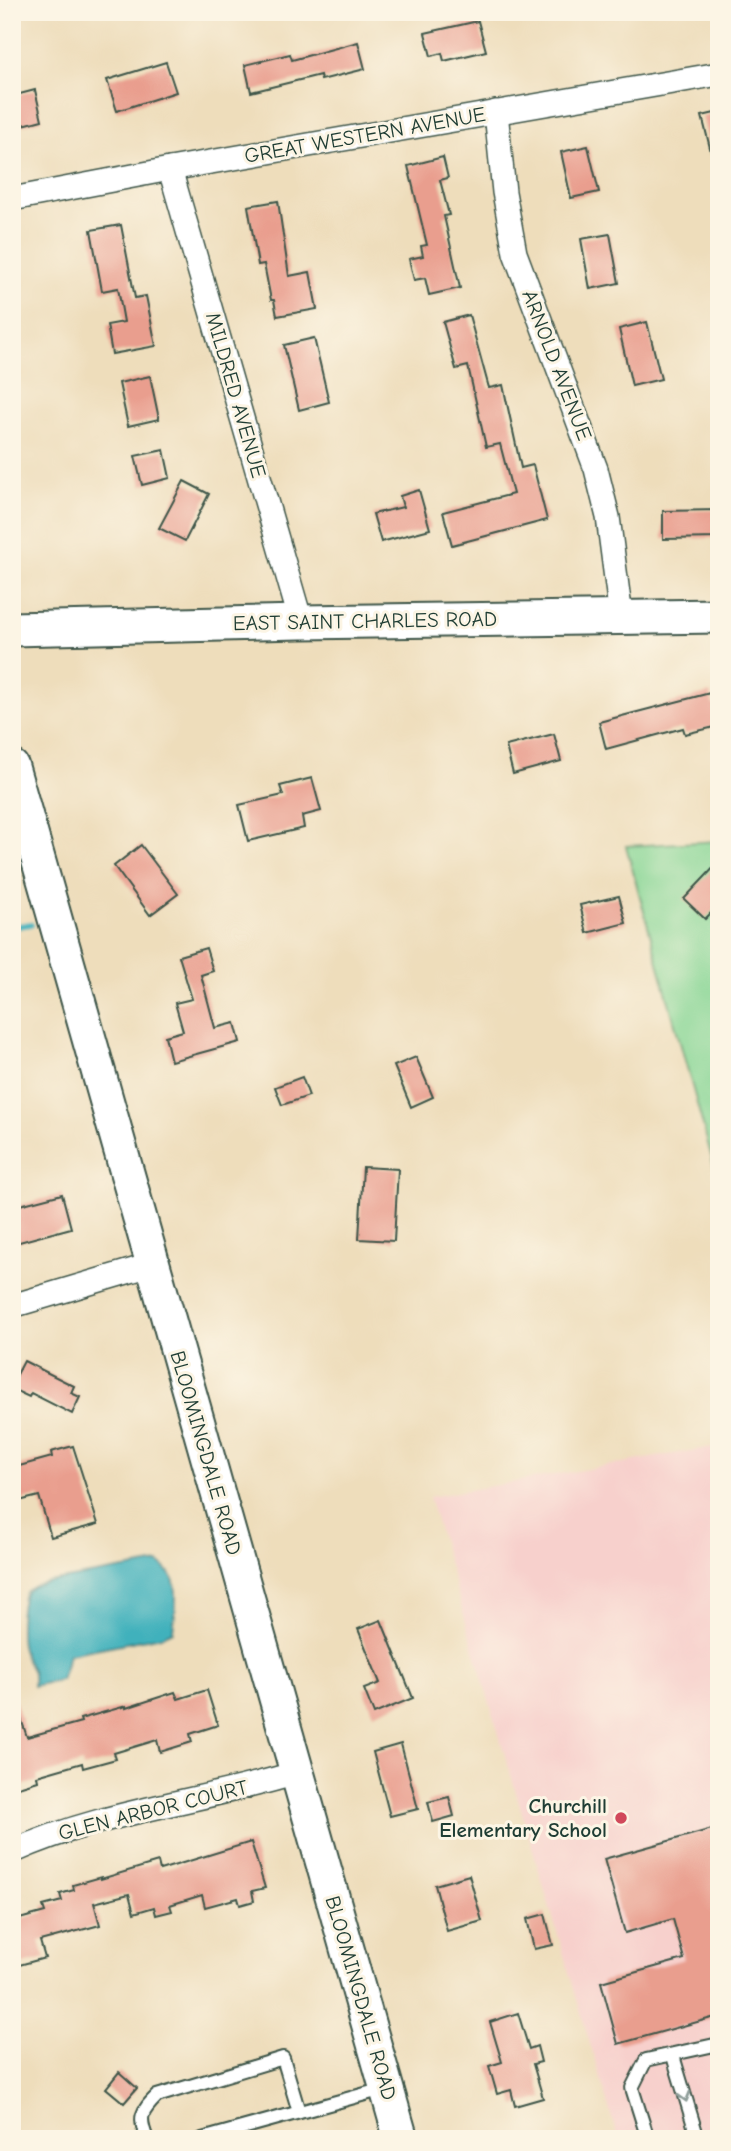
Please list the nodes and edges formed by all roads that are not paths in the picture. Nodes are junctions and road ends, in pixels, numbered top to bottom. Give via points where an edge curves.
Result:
1 (719, 74) edge
2 (496, 112) junction
3 (170, 169) junction
4 (12, 199) edge
5 (719, 615) edge
6 (621, 617) junction
7 (301, 622) junction
8 (12, 629) edge
9 (12, 767) edge
10 (154, 1264) junction
11 (12, 1306) edge
12 (296, 1773) junction
13 (12, 1852) edge
14 (719, 2044) edge
15 (673, 2056) junction
16 (387, 2088) junction
17 (299, 2112) junction
18 (147, 2139) edge
19 (202, 2139) edge
20 (401, 2139) edge
21 (648, 2139) edge
22 (698, 2139) edge

1 - 2 street, GREAT WESTERN AVENUE
2 - 3 street, GREAT WESTERN AVENUE
2 - 6 street, ARNOLD AVENUE via 515,253 596,469 608,517
3 - 4 street, GREAT WESTERN AVENUE
3 - 7 street, MILDRED AVENUE
5 - 6 street, EAST SAINT CHARLES ROAD
6 - 7 street, EAST SAINT CHARLES ROAD
7 - 8 street, EAST SAINT CHARLES ROAD
9 - 10 street, BLOOMINGDALE ROAD
10 - 11 street
10 - 12 street, BLOOMINGDALE ROAD
12 - 13 street, GLEN ARBOR COURT via 69,1829
12 - 16 street, BLOOMINGDALE ROAD
14 - 15 lane
15 - 21 lane via 646,2060 632,2088
15 -> 22 lane
16 - 17 lane
16 - 20 street, BLOOMINGDALE ROAD
17 - 18 lane via 283,2059 157,2096 144,2110 141,2122
17 - 19 lane

